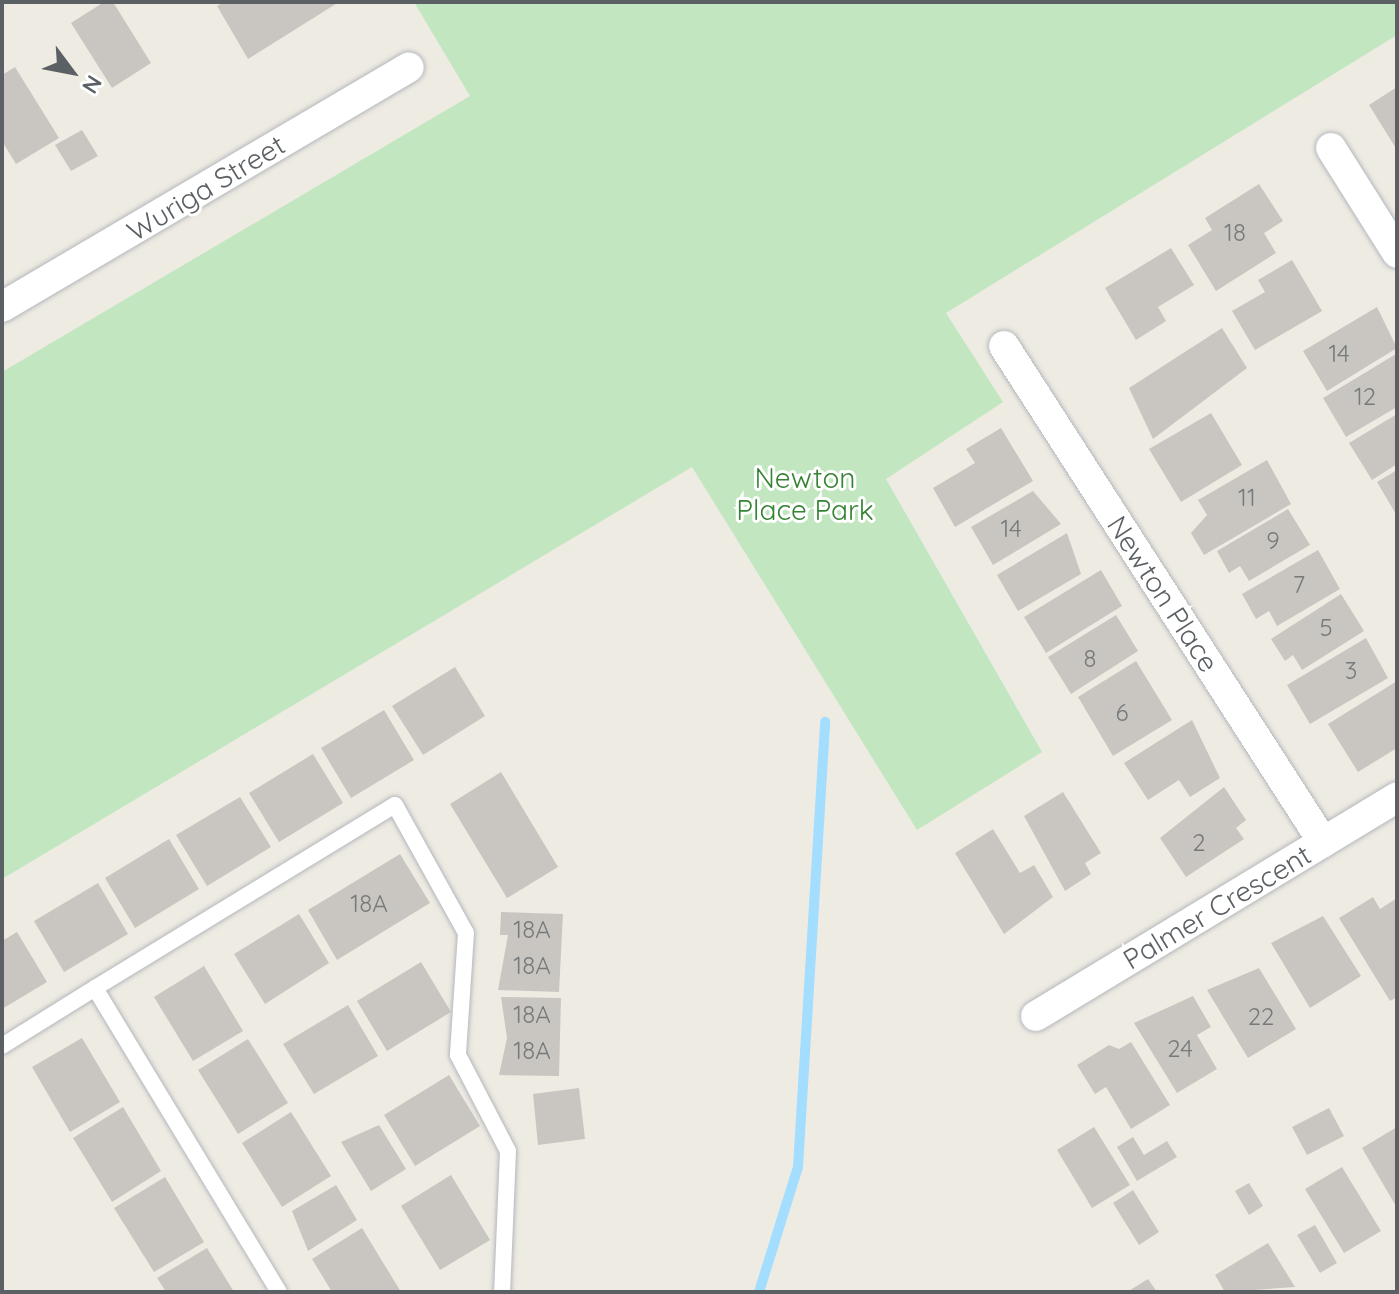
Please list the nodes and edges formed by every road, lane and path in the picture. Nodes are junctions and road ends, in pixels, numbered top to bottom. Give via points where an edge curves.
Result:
1 (409, 67) dead end
2 (1331, 148) dead end
3 (1397, 253) edge
4 (2, 307) edge
5 (1004, 346) dead end
6 (1397, 797) edge
7 (1323, 842) junction
8 (95, 988) junction
9 (1036, 1016) dead end
10 (2, 1046) edge
11 (279, 1292) edge
12 (502, 1292) edge

1 - 4 street, Wuriga Street
2 - 3 street
5 - 7 street, Newton Place
6 - 7 street, Palmer Crescent
7 - 9 street, Palmer Crescent
8 - 10 lane
8 - 11 lane
8 - 12 lane via 395,805 466,933 458,1055 508,1151

